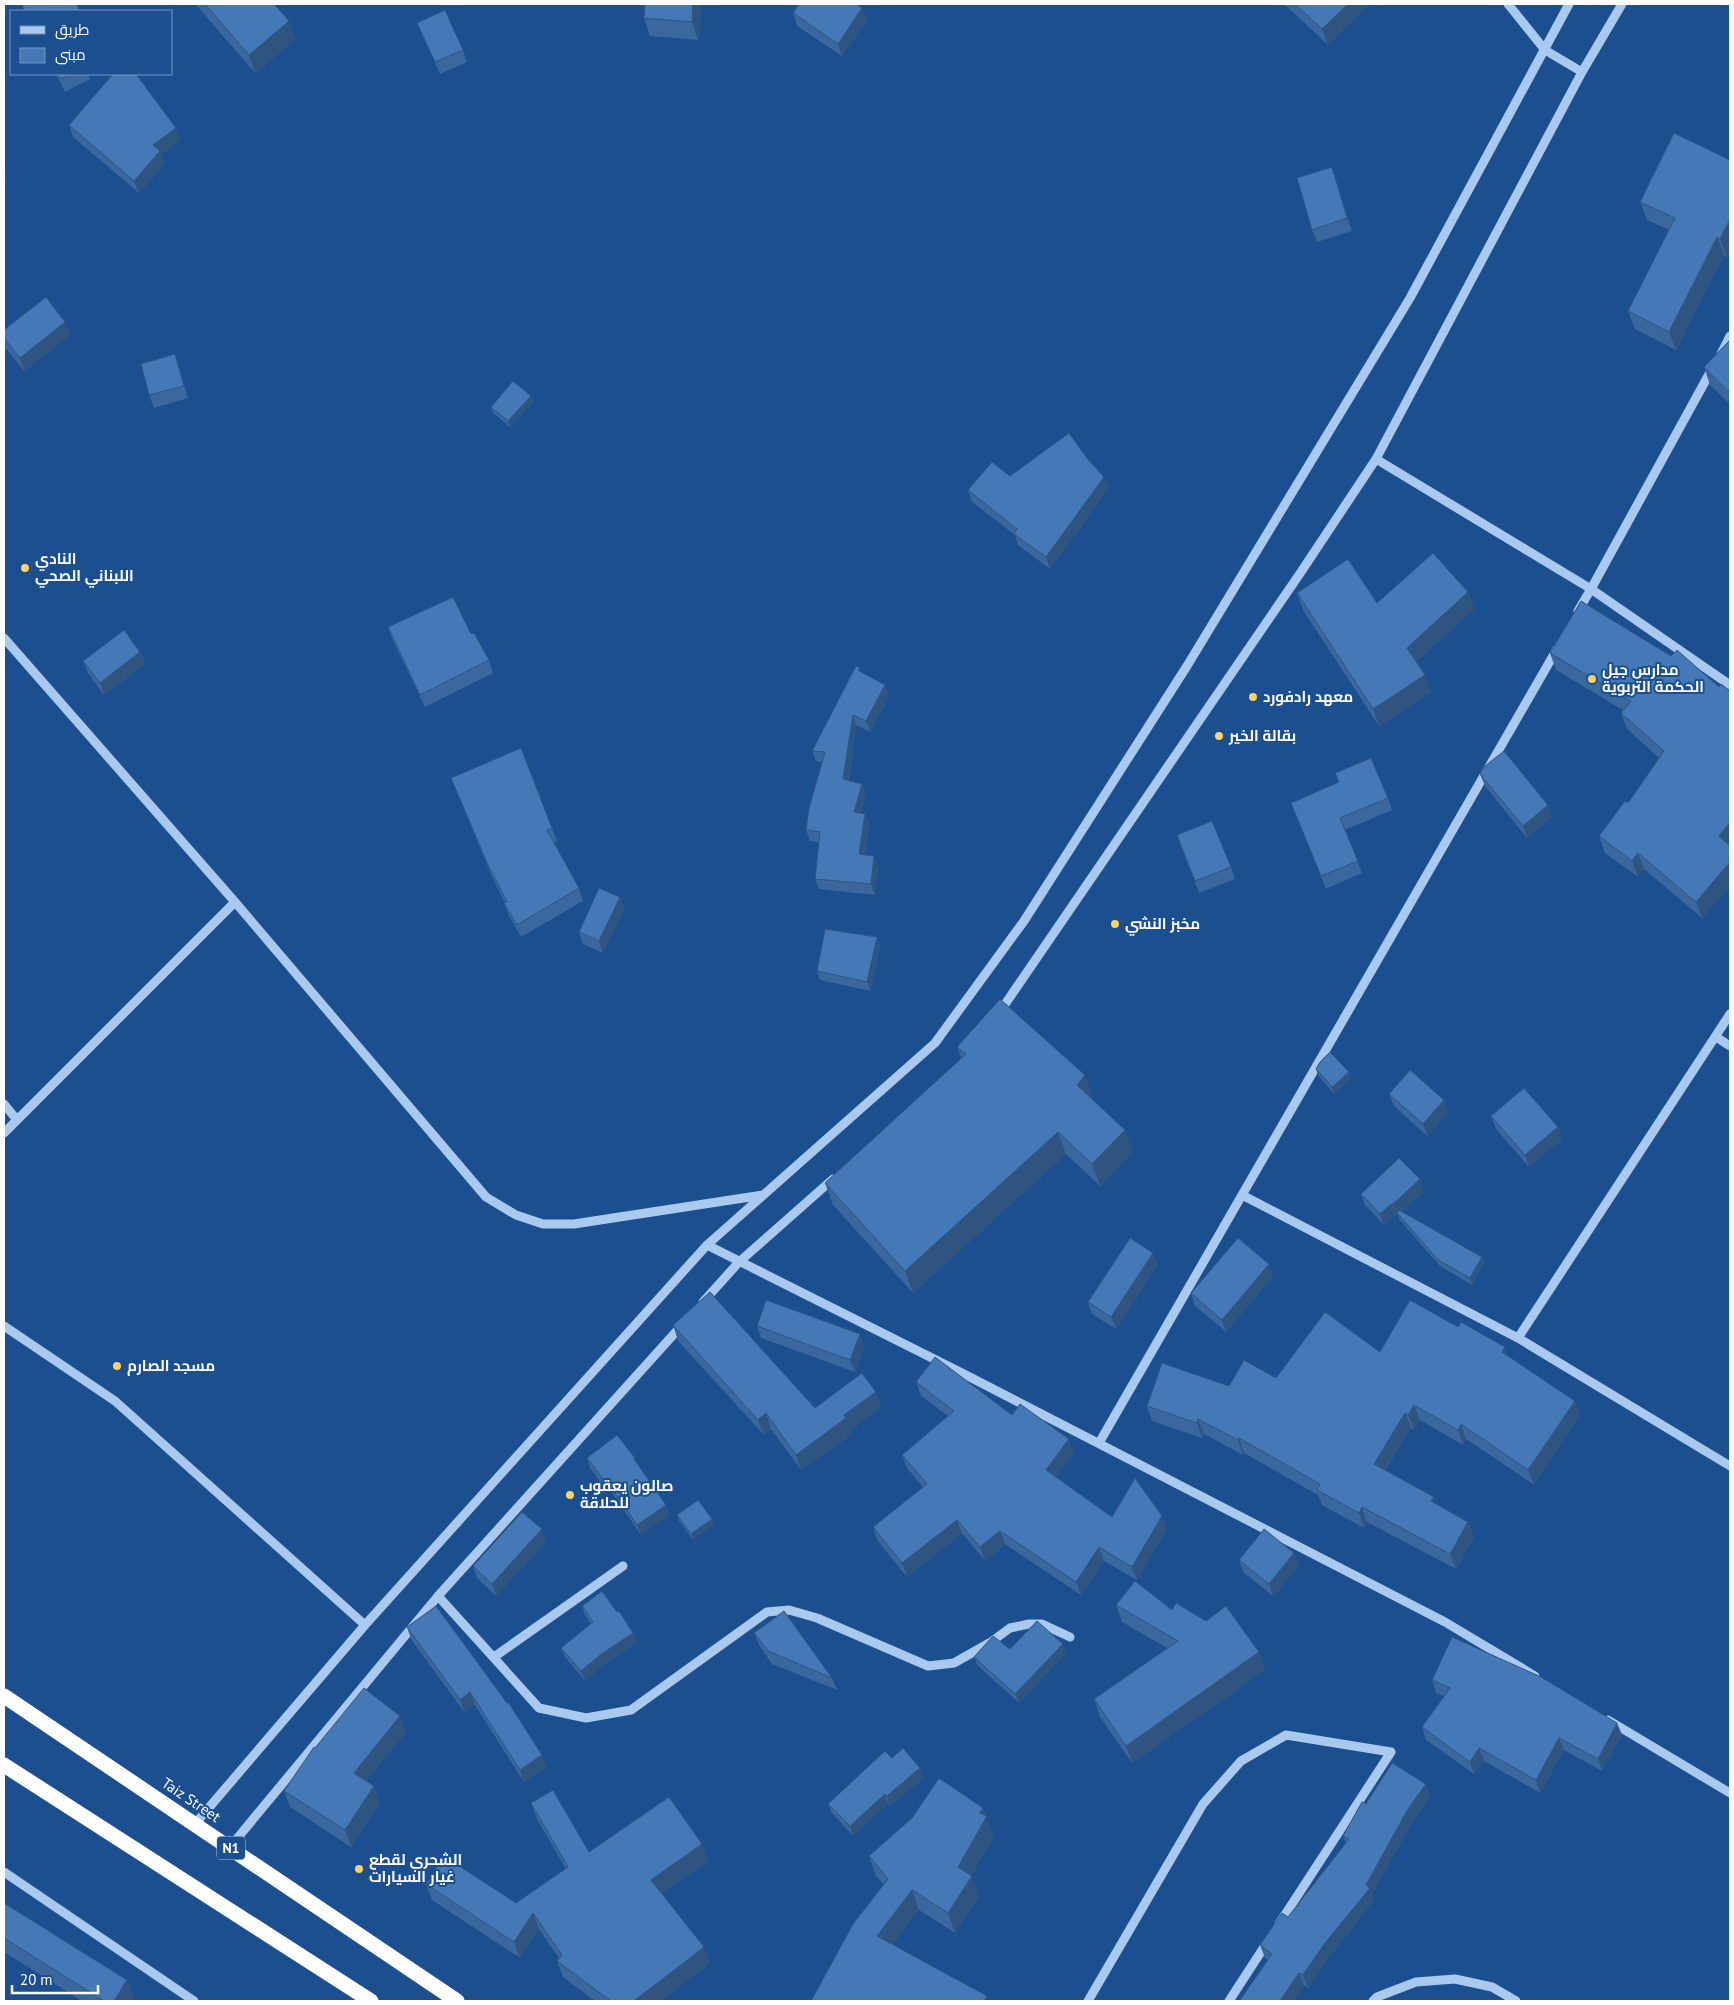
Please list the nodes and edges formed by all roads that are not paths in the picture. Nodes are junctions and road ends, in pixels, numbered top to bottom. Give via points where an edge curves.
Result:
1 (1508, 4) edge
2 (1569, 4) edge
3 (1622, 4) edge
4 (1545, 50) junction
5 (1582, 72) junction
6 (1730, 336) edge
7 (1376, 459) junction
8 (1591, 589) junction
9 (1572, 623) edge
10 (4, 638) edge
11 (1562, 640) edge
12 (1730, 685) edge
13 (235, 902) junction
14 (1730, 1014) edge
15 (992, 1024) edge
16 (1716, 1037) junction
17 (1730, 1046) edge
18 (4, 1104) edge
19 (16, 1120) junction
20 (4, 1133) edge
21 (843, 1170) edge
22 (763, 1195) junction
23 (1242, 1195) junction
24 (707, 1245) junction
25 (739, 1262) junction
26 (699, 1307) edge
27 (692, 1314) edge
28 (4, 1326) edge
29 (1518, 1338) junction
30 (1099, 1444) junction
31 (1730, 1466) edge
32 (623, 1566) dead end
33 (438, 1596) junction
34 (365, 1625) junction
35 (1070, 1637) dead end
36 (494, 1657) junction
37 (1546, 1682) edge
38 (4, 1696) edge
39 (1596, 1712) edge
40 (4, 1766) edge
41 (1730, 1793) edge
42 (195, 1824) junction
43 (230, 1848) junction
44 (4, 1872) edge
45 (194, 2001) edge
46 (371, 2001) edge
47 (457, 2001) edge
48 (1088, 2001) edge
49 (1229, 2001) edge
50 (1373, 2001) edge
51 (1516, 2001) edge

1 - 4 street
2 - 4 street
3 - 5 street
4 - 5 street
4 - 22 street via 1410,298 1187,666 1024,921 935,1043
5 - 7 street
6 - 8 street
7 - 8 street
7 - 15 street
8 - 9 street
8 - 12 street
10 - 13 street
11 - 23 street
13 - 19 street
13 - 22 street via 486,1197 516,1215 543,1224 574,1224
14 - 16 street
16 - 17 street
16 - 29 street
18 - 19 street
19 - 20 street
21 - 25 street
22 - 24 street
23 - 29 street
23 - 30 street
24 - 25 street
24 - 34 street
25 - 26 street
25 - 30 street
27 - 33 street
28 - 34 street via 115,1401
29 - 31 street
30 - 37 street via 1445,1622
32 - 36 street
33 - 36 street
33 - 43 street
34 - 42 street
35 - 36 street via 1042,1624 1029,1624 1010,1628 954,1663 928,1666 817,1618 789,1610 767,1612 631,1710 586,1718 539,1708
38 - 42 highway, Taiz Street / N1
39 - 41 street
40 - 46 highway
42 - 43 highway, Taiz Street / N1
43 - 47 highway, Taiz Street / N1
44 - 45 street
48 - 49 street via 1202,1804 1241,1761 1286,1734 1391,1752
50 - 51 street via 1416,1982 1455,1978 1492,1987

